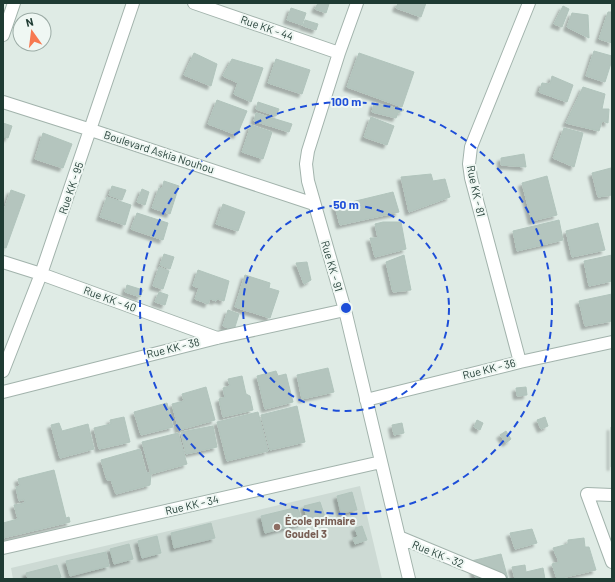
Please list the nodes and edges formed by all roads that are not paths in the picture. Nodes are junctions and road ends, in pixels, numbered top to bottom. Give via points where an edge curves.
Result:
1 (14, 3) edge
2 (133, 3) edge
3 (194, 3) edge
4 (357, 3) edge
5 (529, 3) edge
6 (3, 35) edge
7 (339, 53) junction
8 (3, 102) edge
9 (91, 130) junction
10 (314, 204) junction
11 (3, 262) edge
12 (41, 274) junction
13 (345, 310) junction
14 (217, 338) junction
15 (612, 342) edge
16 (520, 362) junction
17 (3, 371) edge
18 (3, 392) edge
19 (366, 400) junction
20 (381, 462) junction
21 (612, 495) edge
22 (399, 537) junction
23 (3, 548) edge
24 (612, 562) edge
25 (409, 579) edge
26 (500, 579) edge

1 - 6 street
2 - 9 street, Rue KK - 95
3 - 7 street, Rue KK - 44
4 - 7 street, Rue KK - 91
5 - 16 street, Rue KK - 81 via 471,147 469,164
7 - 10 street, Rue KK - 91 via 307,157 308,181
8 - 9 street, Boulevard Askia Nouhou
9 - 10 street, Boulevard Askia Nouhou
9 - 12 street, Rue KK - 95
10 - 13 street, Rue KK - 91
11 - 12 street, Rue KK - 40
12 - 14 street, Rue KK - 40
12 - 17 street, Rue KK - 95
13 - 14 street, Rue KK - 38
13 - 19 street, Rue KK - 91
14 - 18 street, Rue KK - 38
15 - 16 street, Rue KK - 36
16 - 19 street, Rue KK - 36
19 - 20 street, Rue KK - 91
20 - 22 street, Rue KK - 91
20 - 23 street, Rue KK - 34
21 - 24 street via 587,494
22 - 25 street, Rue KK - 91
22 - 26 street, Rue KK - 32

